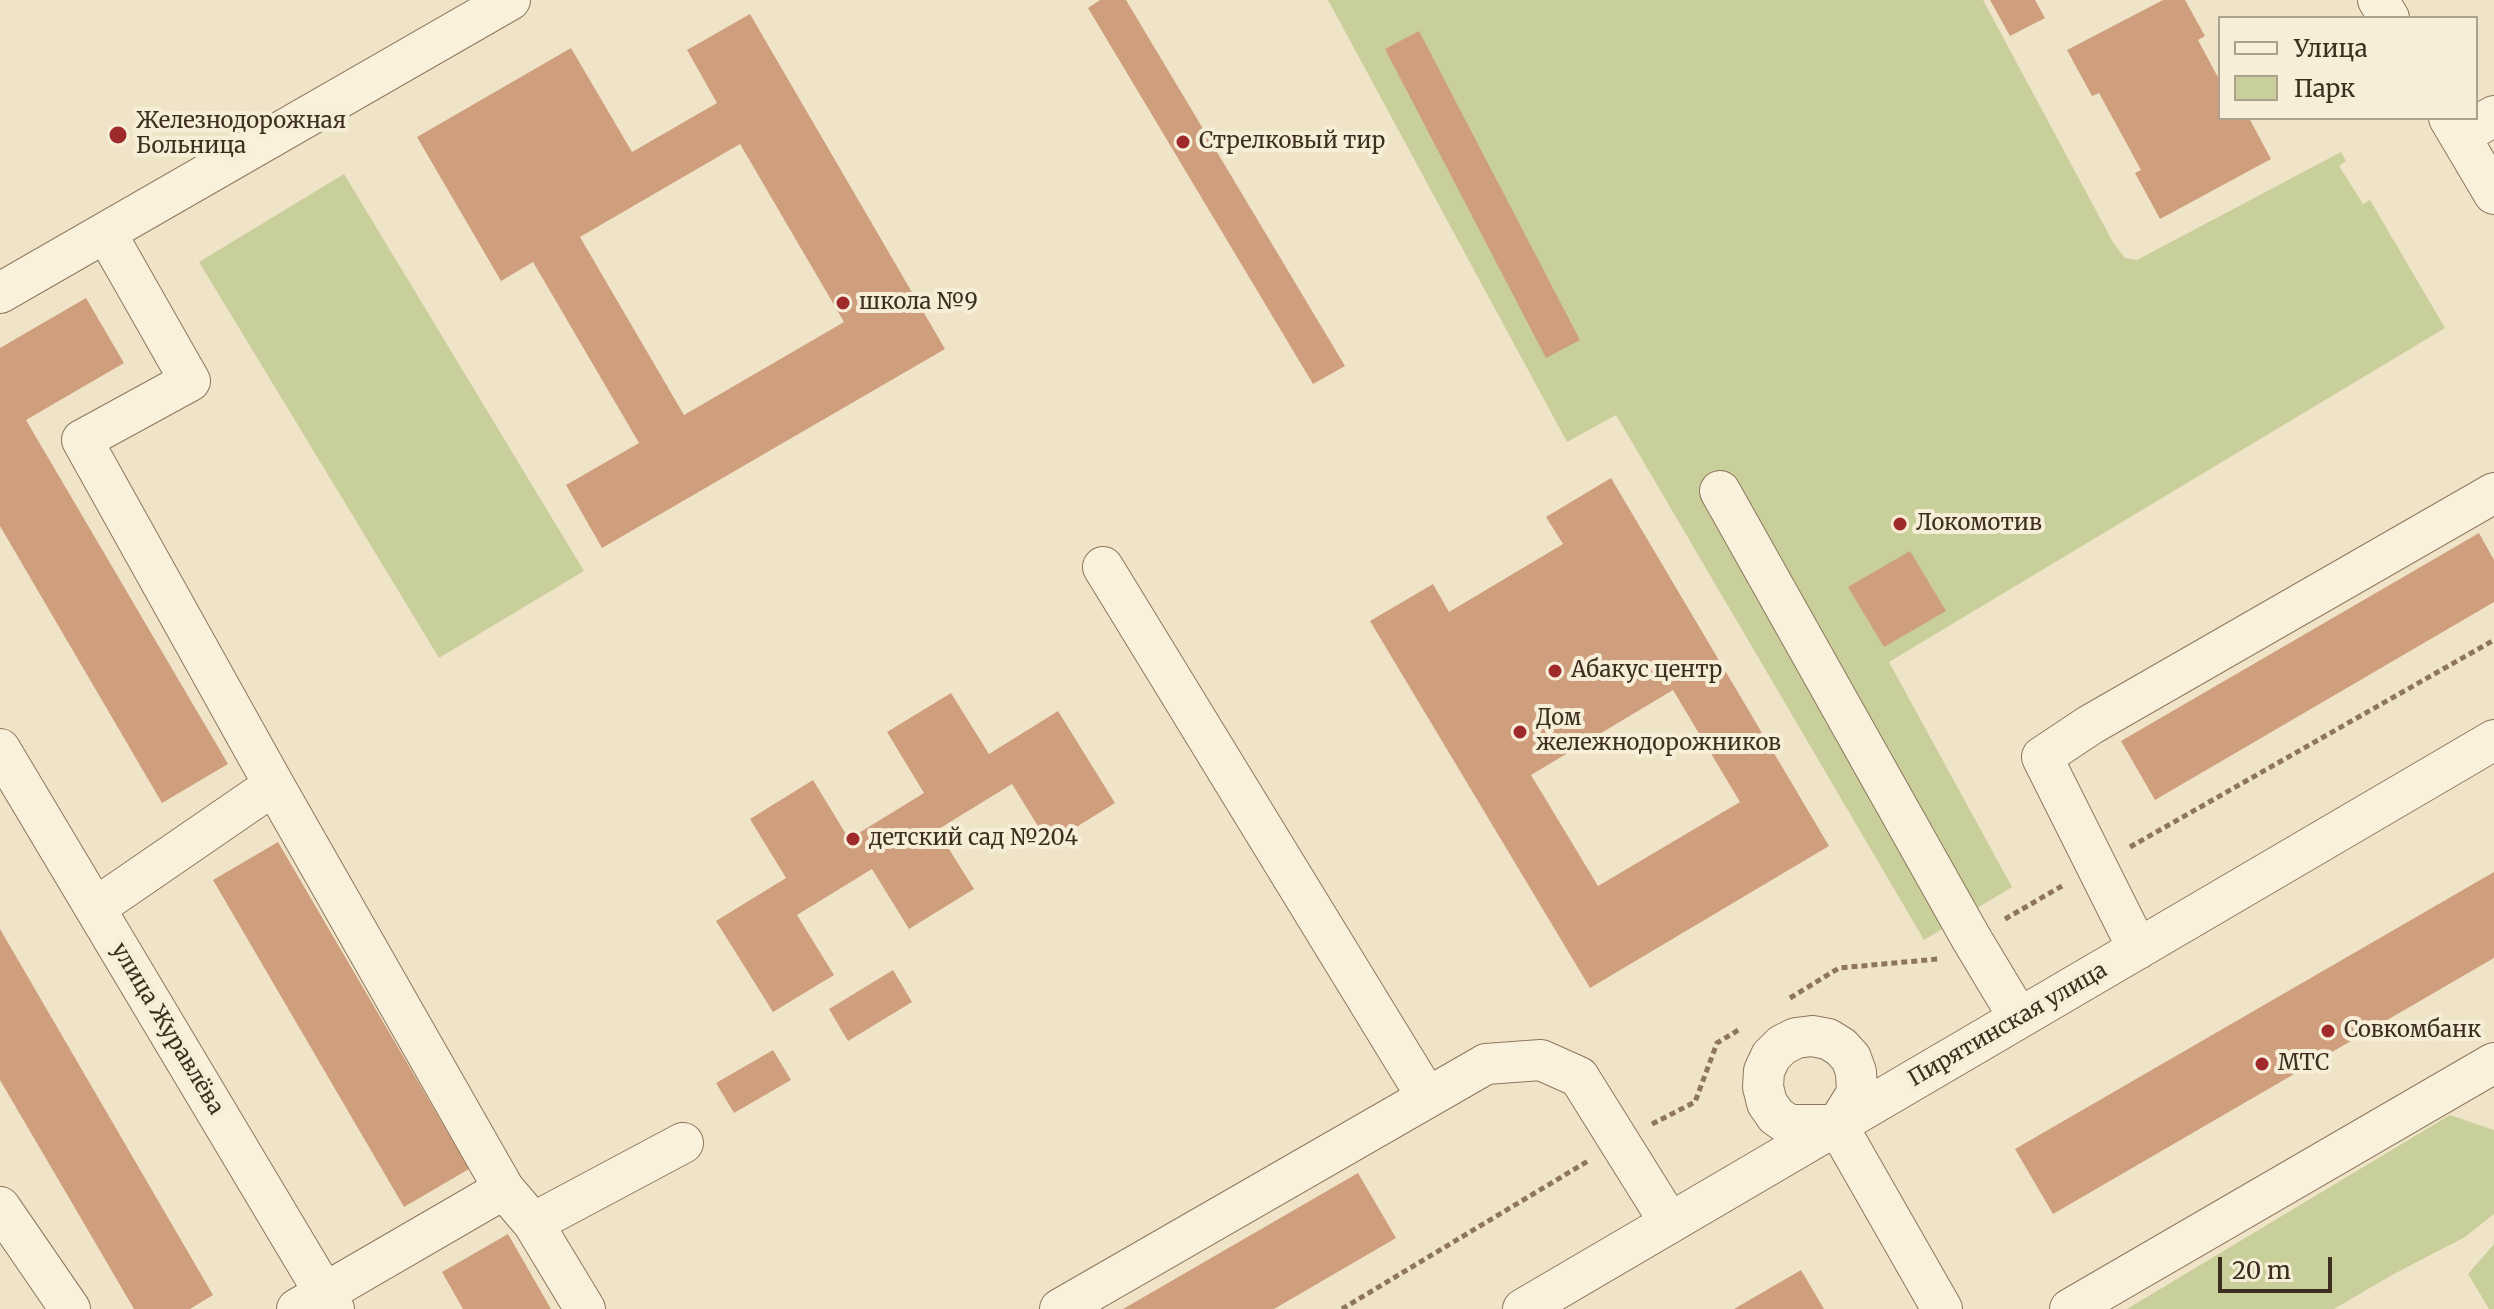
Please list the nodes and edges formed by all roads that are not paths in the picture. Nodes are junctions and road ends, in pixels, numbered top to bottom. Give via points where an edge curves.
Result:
1 (510, 0) edge
2 (2494, 116) edge
3 (2454, 127) edge
4 (2494, 194) edge
5 (106, 233) junction
6 (0, 293) edge
7 (1720, 491) dead end
8 (2494, 493) edge
9 (1103, 567) dead end
10 (2494, 740) edge
11 (0, 749) edge
12 (274, 785) junction
13 (95, 908) junction
14 (2138, 949) junction
15 (2019, 1018) junction
16 (2494, 1063) edge
17 (1427, 1097) junction
18 (1837, 1125) junction
19 (683, 1143) dead end
20 (504, 1189) junction
21 (0, 1207) edge
22 (533, 1223) junction
23 (1670, 1223) junction
24 (318, 1304) edge
25 (70, 1309) edge
26 (585, 1309) edge
27 (1060, 1309) edge
28 (1523, 1309) edge
29 (1942, 1309) edge
30 (2070, 1309) edge

1 - 5 street
2 - 3 street
3 - 4 street
5 - 6 street
5 - 12 street via 190,381 82,440
7 - 15 street
8 - 14 street via 2042,757
9 - 17 street
10 - 14 street, Пирятинская улица
11 - 13 street, улица Журавлёва
12 - 13 street
12 - 20 street
13 - 24 street, улица Журавлёва
14 - 15 street, Пирятинская улица
15 - 18 street, Пирятинская улица
16 - 30 street
17 - 23 street via 1486,1064 1541,1060 1579,1077
17 - 27 street
18 - 23 street, Пирятинская улица
18 - 29 street
19 - 22 street
20 - 22 street
20 - 24 street
21 - 25 street
22 - 26 street
23 - 28 street, Пирятинская улица

